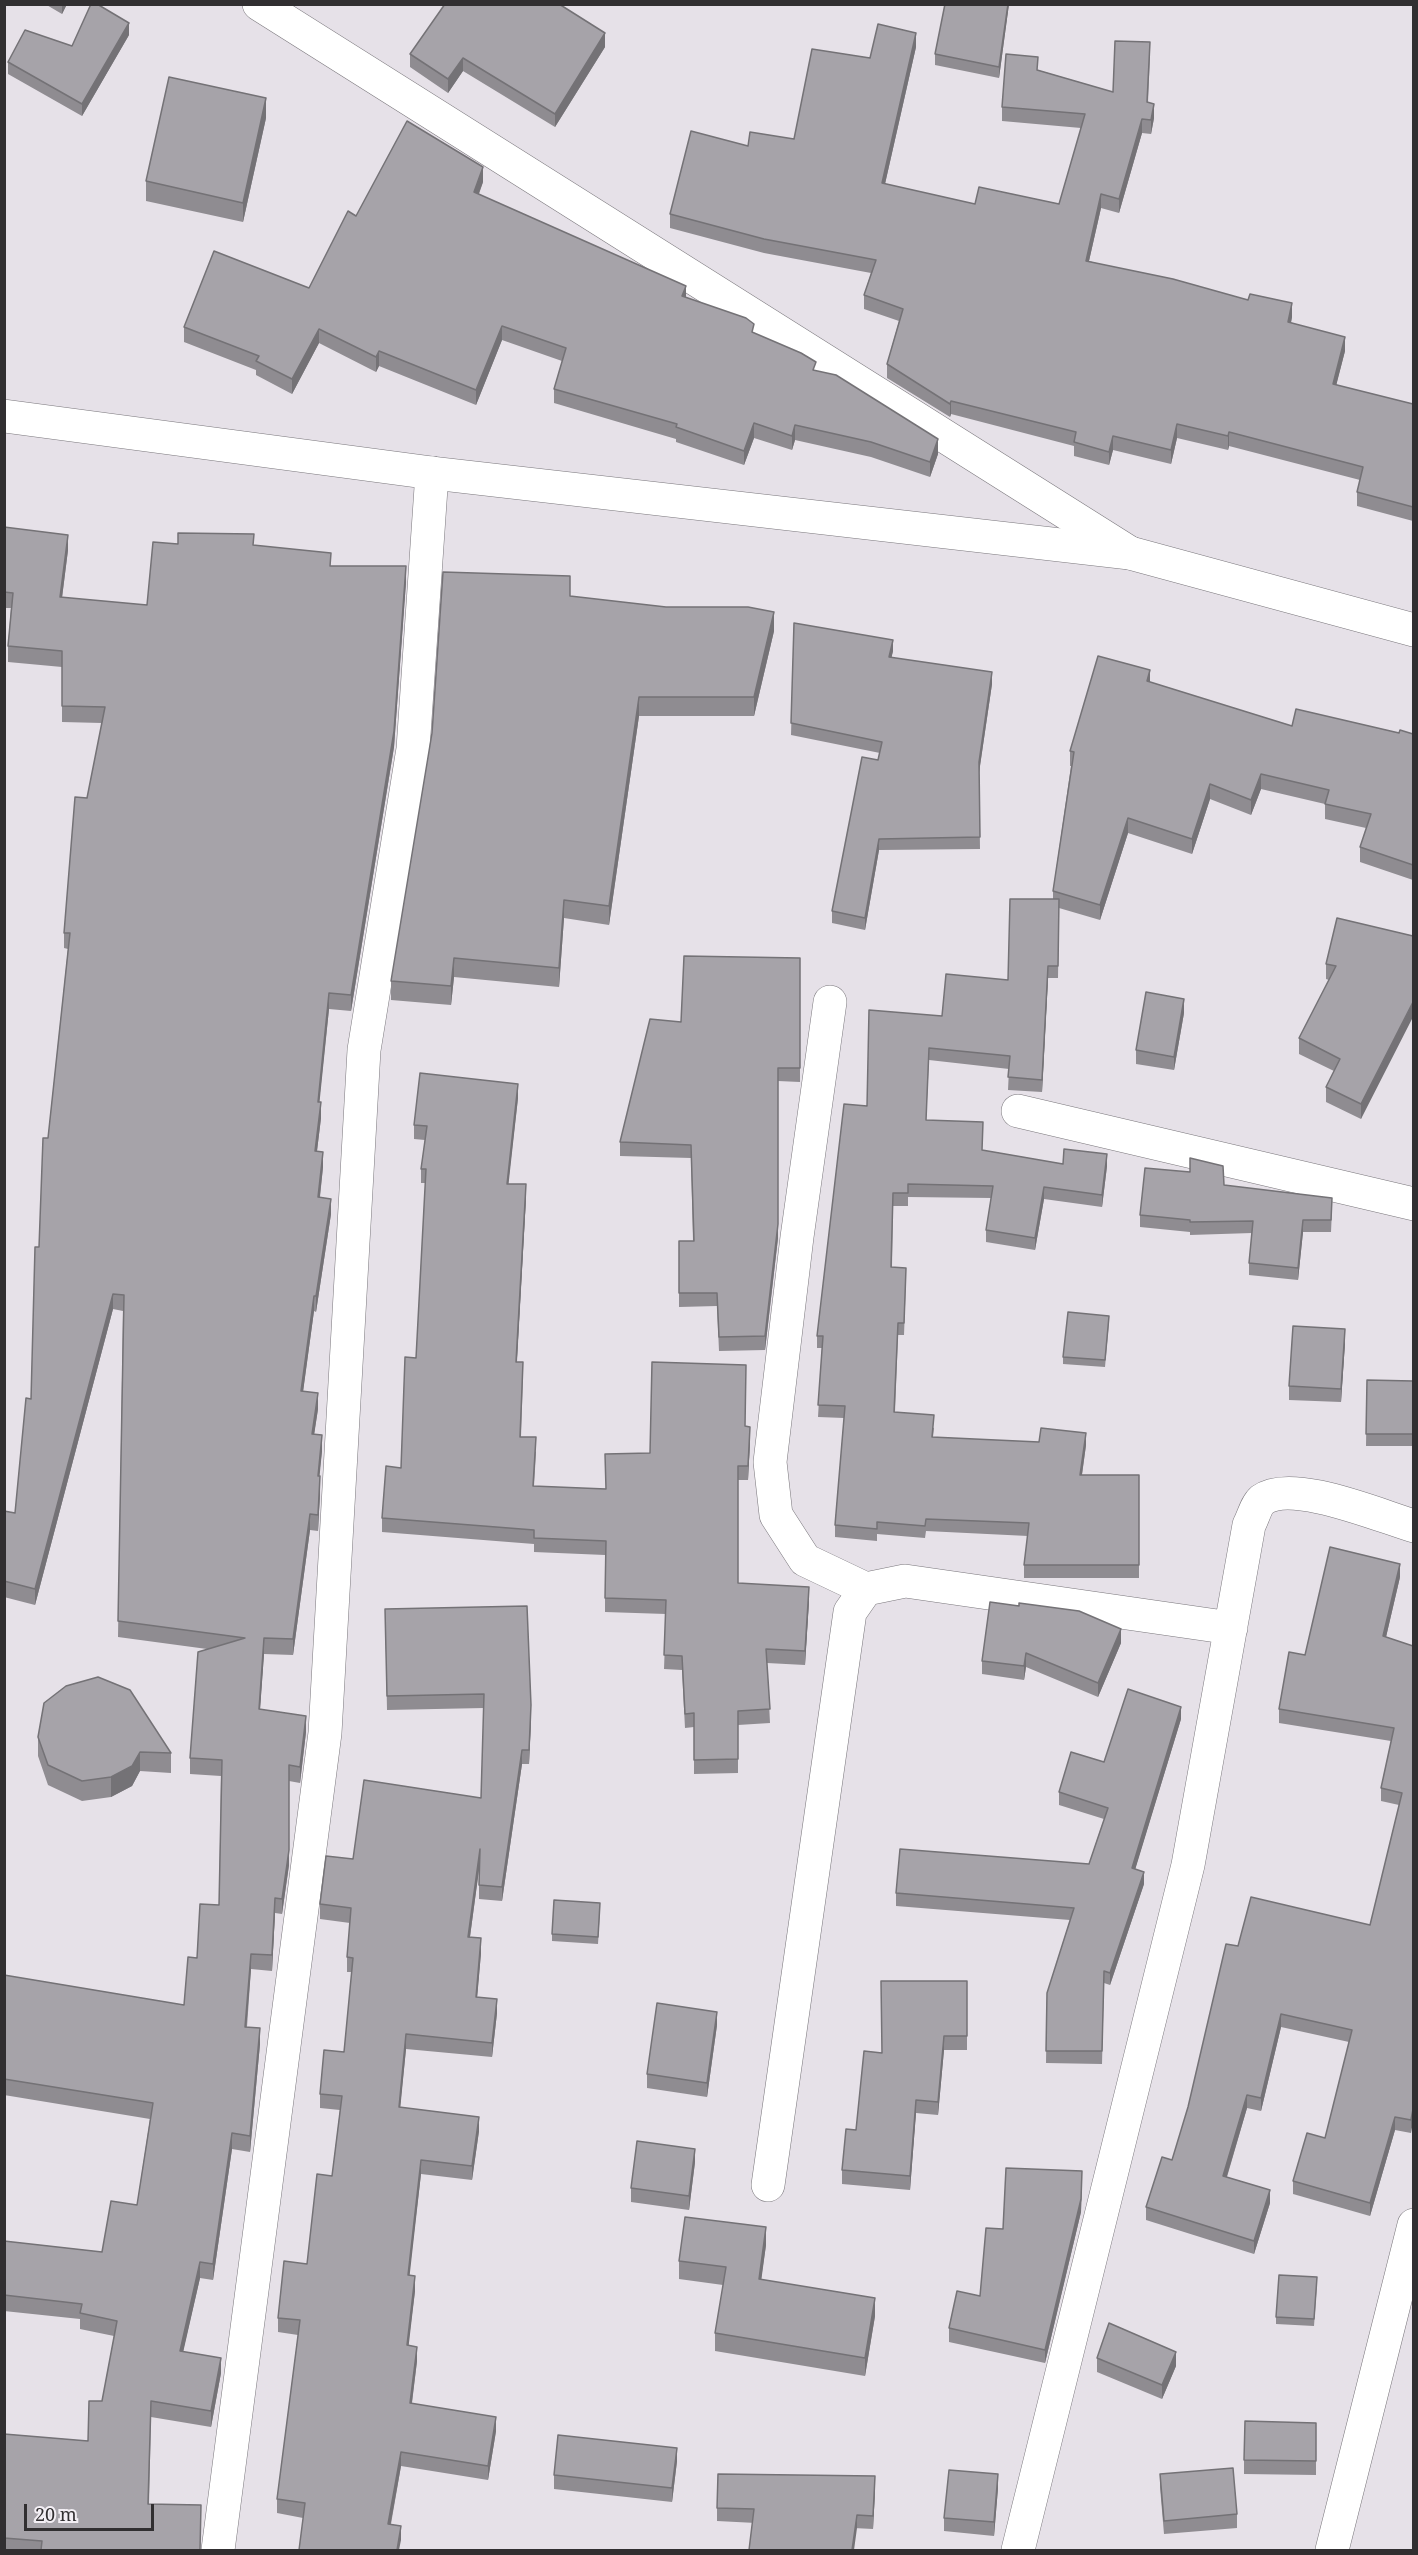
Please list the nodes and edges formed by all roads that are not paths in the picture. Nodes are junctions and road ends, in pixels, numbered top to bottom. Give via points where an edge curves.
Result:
1 (259, 4) edge
2 (4, 416) edge
3 (432, 473) junction
4 (1130, 553) junction
5 (1413, 630) edge
6 (830, 1002) dead end
7 (1018, 1111) dead end
8 (1413, 1204) edge
9 (1413, 1526) edge
10 (866, 1589) junction
11 (1231, 1628) junction
12 (768, 2185) dead end
13 (1411, 2241) edge
14 (218, 2550) edge
15 (1018, 2550) edge
16 (1332, 2550) edge

1 - 4 street
2 - 3 street
3 - 4 street
3 - 14 street via 413,749 364,1050 325,1733
4 - 5 street
6 - 10 street via 770,1462 776,1515 805,1560
7 - 8 street
9 - 11 street via 1305,1493 1276,1493 1260,1501 1249,1525
10 - 11 street via 905,1581
10 - 12 street via 850,1612
11 - 15 street via 1188,1865
13 - 16 street

